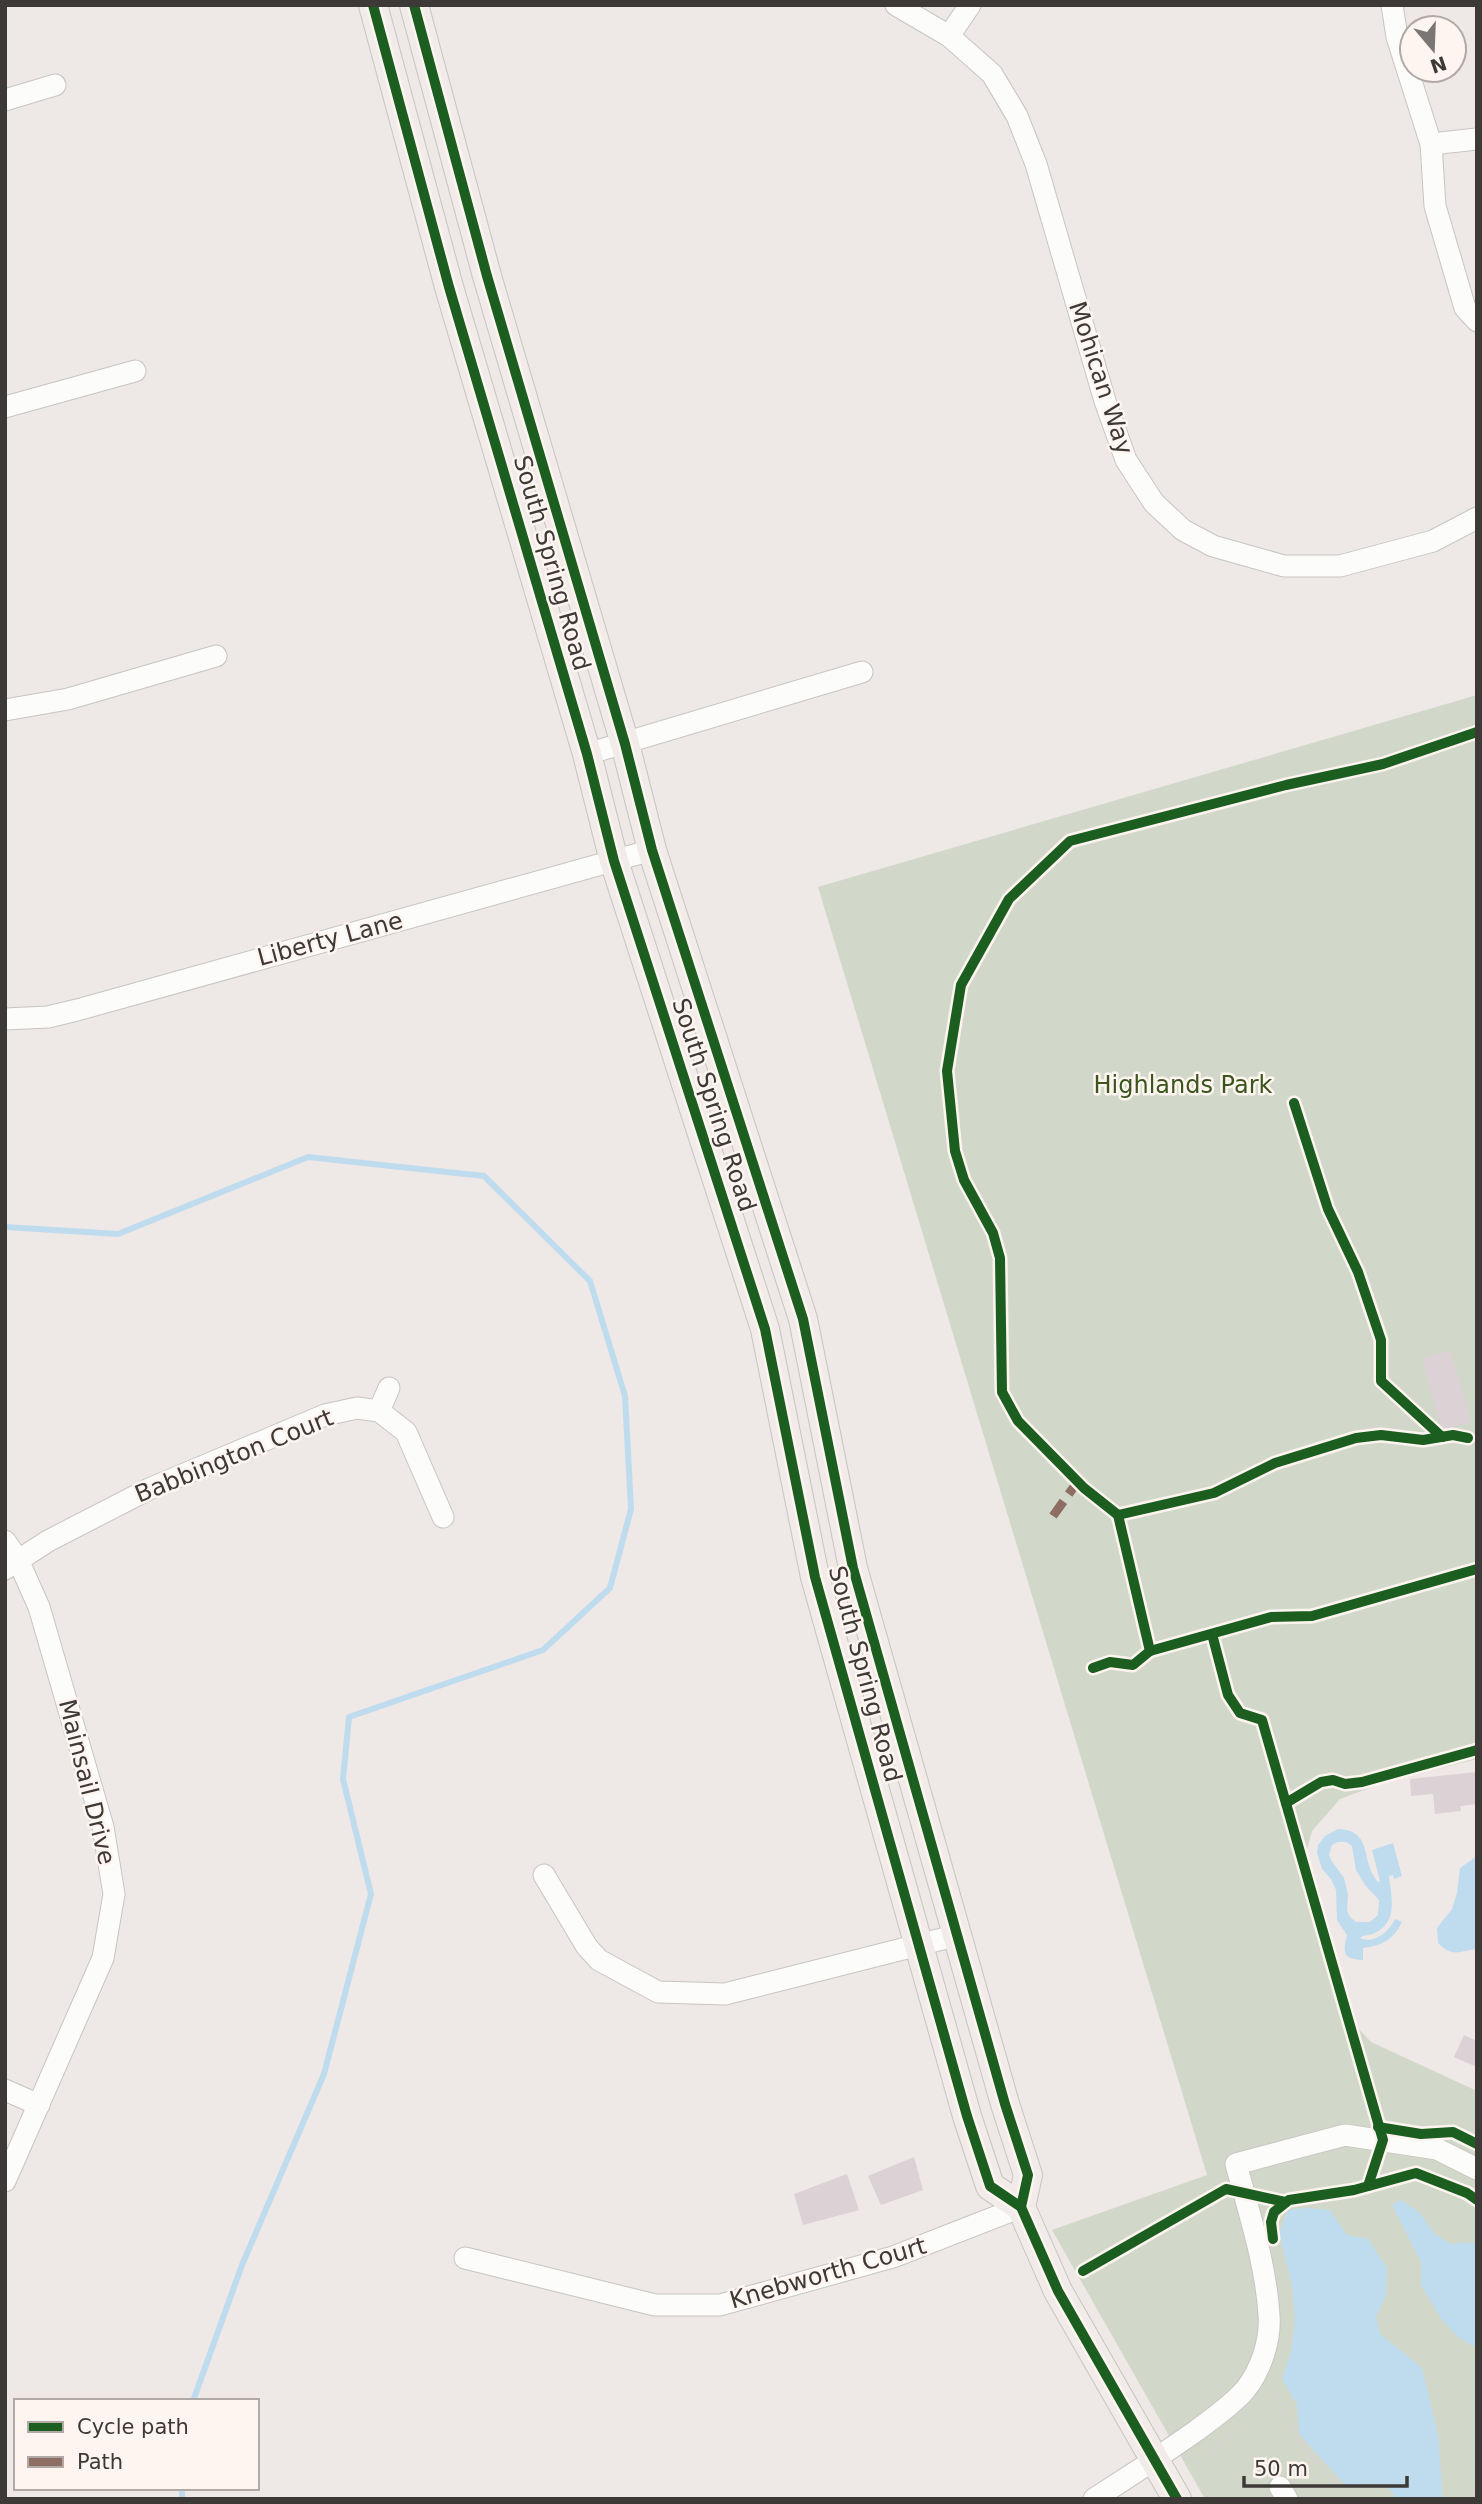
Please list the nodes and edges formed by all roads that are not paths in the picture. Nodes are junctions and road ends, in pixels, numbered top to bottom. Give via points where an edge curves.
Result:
1 (373, 5) edge
2 (414, 5) edge
3 (896, 5) edge
4 (970, 5) edge
5 (1392, 5) edge
6 (949, 36) junction
7 (55, 85) dead end
8 (5, 100) edge
9 (1477, 139) edge
10 (1432, 144) junction
11 (1477, 321) edge
12 (135, 371) dead end
13 (5, 407) edge
14 (535, 439) junction
15 (497, 451) junction
16 (1477, 518) edge
17 (216, 656) dead end
18 (862, 672) dead end
19 (5, 710) edge
20 (625, 744) junction
21 (587, 754) junction
22 (652, 850) junction
23 (614, 861) junction
24 (5, 1018) edge
25 (389, 1388) dead end
26 (379, 1411) junction
27 (443, 1517) dead end
28 (5, 1541) edge
29 (11, 1564) edge
30 (544, 1875) dead end
31 (958, 1936) junction
32 (920, 1946) junction
33 (5, 2091) edge
34 (39, 2105) junction
35 (1477, 2169) edge
36 (5, 2181) edge
37 (1021, 2207) junction
38 (465, 2258) dead end
39 (1156, 2461) junction
40 (1094, 2499) edge
41 (1177, 2499) edge

1 - 15 main road, South Spring Road
2 - 14 main road, South Spring Road
3 - 6 street, Mohican Way
4 - 6 street
5 - 10 street via 1397,37
6 - 16 street, Mohican Way via 992,74 1017,116 1036,164 1126,460 1154,503 1183,530 1213,546 1284,566 1340,566 1433,541
7 - 8 street
9 - 10 street
10 - 11 street via 1435,206 1465,308
12 - 13 street
14 - 15 main road
14 - 20 main road, South Spring Road
15 - 21 main road, South Spring Road
17 - 19 street via 68,699
18 - 20 street
20 - 21 street
20 - 22 main road, South Spring Road
21 - 23 main road, South Spring Road
22 - 23 street, Liberty Lane
22 - 31 main road, South Spring Road via 803,1319 853,1568
23 - 24 street, Liberty Lane via 77,1010 48,1017
23 - 32 main road, South Spring Road via 765,1329 815,1577
25 - 26 street
26 - 27 street via 406,1432
26 - 29 street, Babbington Court via 357,1408 325,1415 149,1489
28 - 29 street, Mainsail Drive
29 - 34 street, Mainsail Drive via 39,1607 99,1814 114,1894 103,1958
30 - 32 street via 587,1947 600,1960 658,1993 725,1994
31 - 32 street
31 - 37 main road, South Spring Road via 1028,2175
32 - 37 main road, South Spring Road via 990,2186
33 - 34 street
34 - 36 street, Mainsail Drive
35 - 39 street via 1437,2149 1345,2135 1236,2164 1262,2265 1270,2317 1267,2340 1246,2389
37 - 38 street, Knebworth Court via 893,2257 720,2305 654,2305
37 - 39 main road via 1058,2291
39 - 40 street
39 - 41 main road

